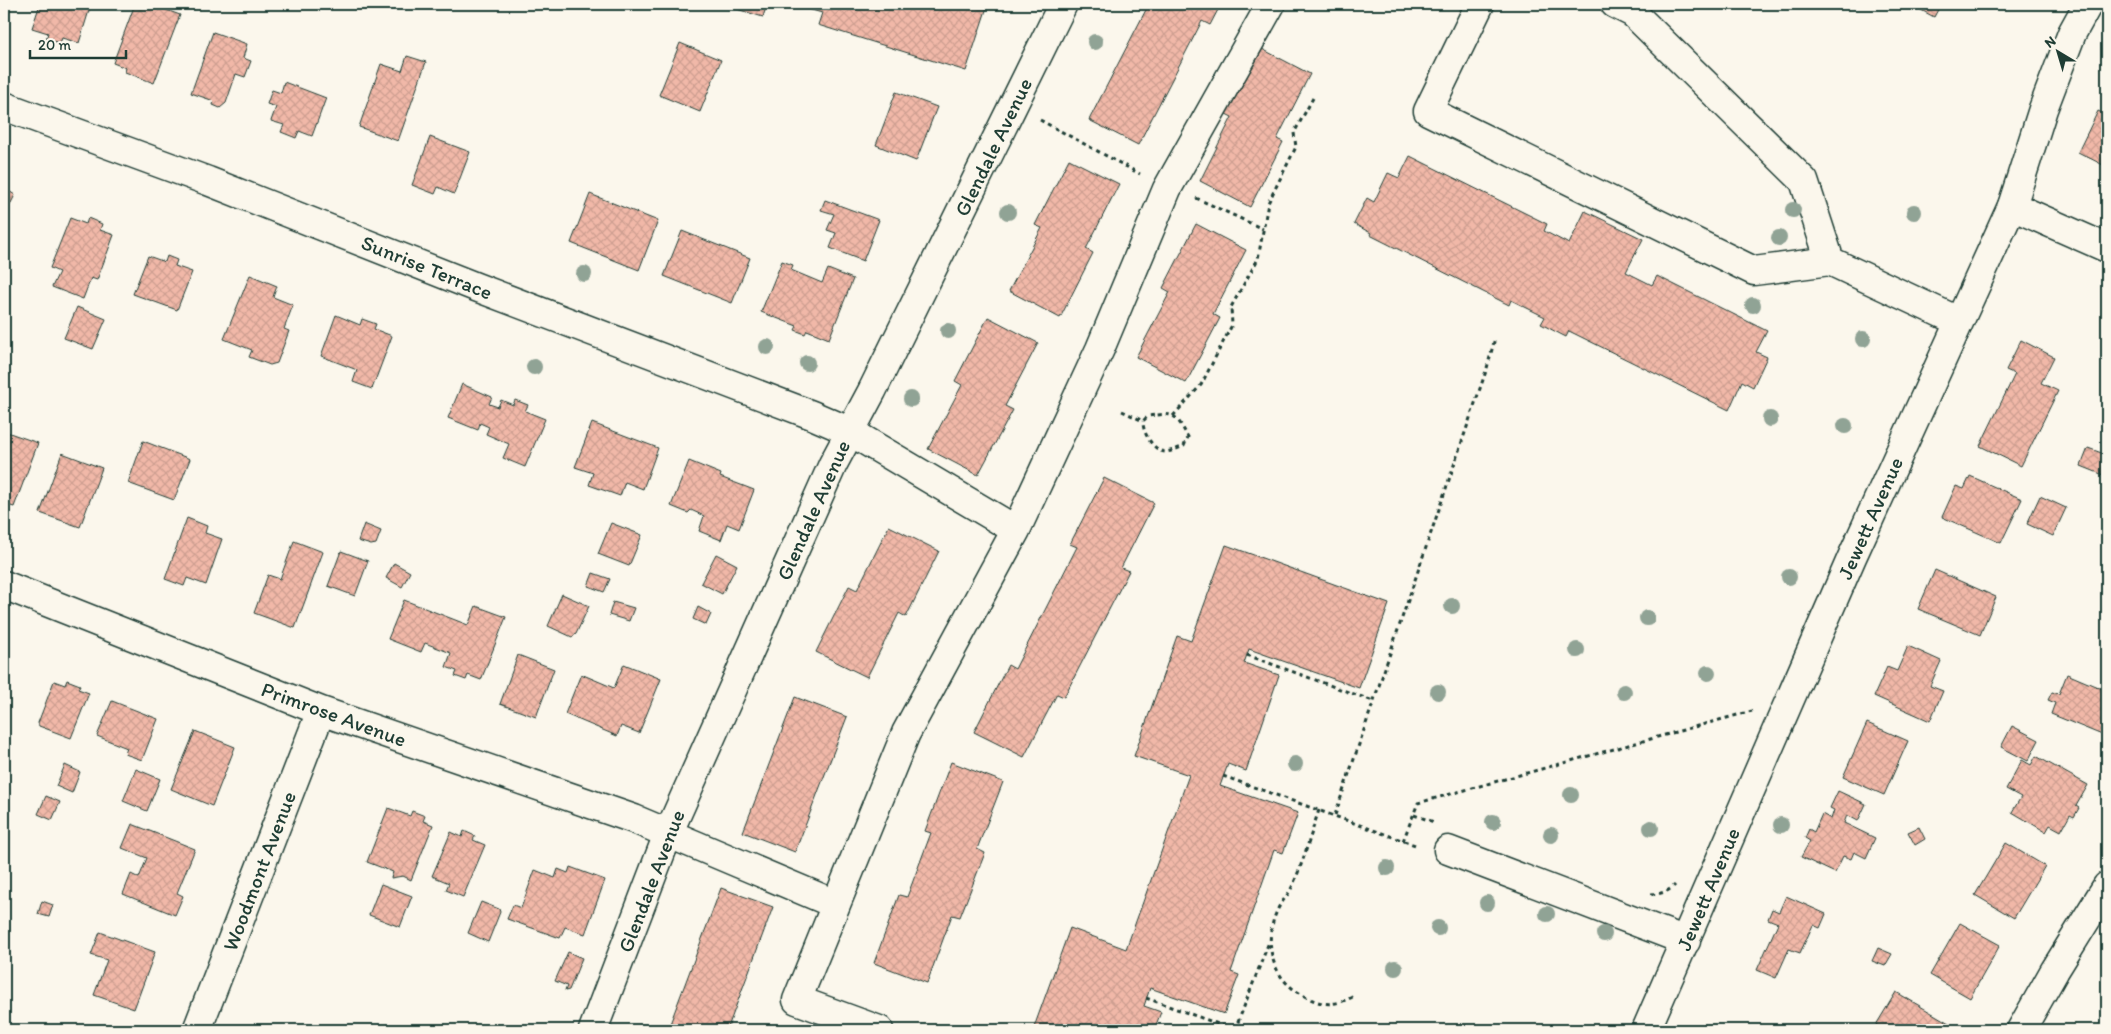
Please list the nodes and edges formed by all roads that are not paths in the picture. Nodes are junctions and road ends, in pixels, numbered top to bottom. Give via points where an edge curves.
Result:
1 (1063, 4) edge
2 (1271, 4) edge
3 (1480, 4) edge
4 (1615, 4) edge
5 (2088, 4) edge
6 (4, 106) edge
7 (2012, 206) junction
8 (2107, 248) edge
9 (1830, 261) junction
10 (1958, 321) junction
11 (849, 431) junction
12 (1016, 530) junction
13 (4, 585) edge
14 (321, 711) junction
15 (668, 834) junction
16 (1448, 850) road end
17 (2107, 886) edge
18 (835, 904) junction
19 (1686, 941) junction
20 (196, 1030) edge
21 (593, 1030) edge
22 (879, 1030) edge
23 (1646, 1030) edge
24 (2021, 1030) edge

1 - 11 street, Glendale Avenue via 872,391
2 - 12 street via 1167,189 1100,349
3 - 9 street via 1428,111 1754,271
4 - 9 street via 1633,12 1804,181
5 - 7 street, Jewett Avenue via 2072,33
6 - 11 street, Sunrise Terrace via 208,180
7 - 8 street
7 - 10 street, Jewett Avenue
9 - 10 street
10 - 19 street, Jewett Avenue
11 - 12 street, Sunrise Terrace
11 - 15 street, Glendale Avenue
12 - 18 street via 906,733
13 - 14 street, Primrose Avenue
14 - 15 street, Primrose Avenue via 634,819
14 - 20 street, Woodmont Avenue
15 - 18 street, Primrose Avenue
15 - 21 street, Glendale Avenue
16 - 19 street
17 - 24 street
18 - 22 street via 797,1000
19 - 23 street, Jewett Avenue

